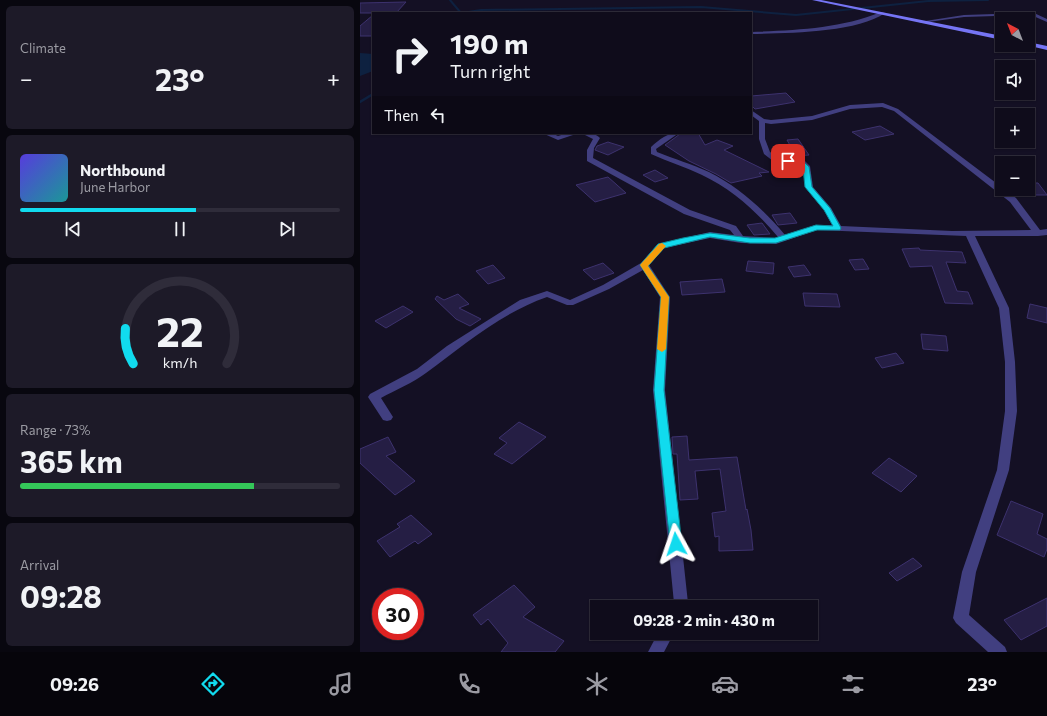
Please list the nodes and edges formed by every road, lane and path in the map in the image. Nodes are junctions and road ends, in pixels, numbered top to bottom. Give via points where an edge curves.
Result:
1 (814, 0) edge
2 (883, 13) junction
3 (1047, 21) edge
4 (921, 22) junction
5 (752, 33) edge
6 (995, 37) edge
7 (1035, 45) edge
8 (1047, 48) edge
9 (752, 113) edge
10 (762, 120) junction
11 (548, 134) edge
12 (572, 134) edge
13 (587, 134) edge
14 (674, 134) edge
15 (838, 228) junction
16 (1042, 232) edge
17 (969, 233) junction
18 (783, 238) junction
19 (741, 240) junction
20 (644, 265) junction
21 (387, 417) dead end
22 (681, 600) edge
23 (662, 640) edge
24 (656, 652) edge
25 (999, 652) edge

1 - 2 main road
2 - 4 main road
2 - 5 street via 869,20 819,29
3 - 4 street via 1032,14 1023,14 964,16
4 - 6 main road
7 - 8 main road
9 - 10 street
10 - 15 street via 760,129 765,152 777,161 801,162 806,168 809,187 828,210
10 - 16 street via 771,122 812,118 850,107 883,105 896,110 1013,200
11 - 12 street via 558,138
13 - 19 street via 597,138 588,152 590,159 687,212 733,228
14 - 18 street via 653,148 653,153 713,177 735,191 768,220
15 - 17 street
15 - 18 street via 816,227
16 - 17 street
17 - 25 street via 1004,308 1010,362 1011,411 1003,470 969,572 961,618
18 - 19 street via 770,241
19 - 20 street via 710,235 683,240 661,246
20 - 21 street via 606,287 570,303 547,294 523,302 499,316 421,372 374,397
20 - 22 street via 665,297 659,390
23 - 24 street

